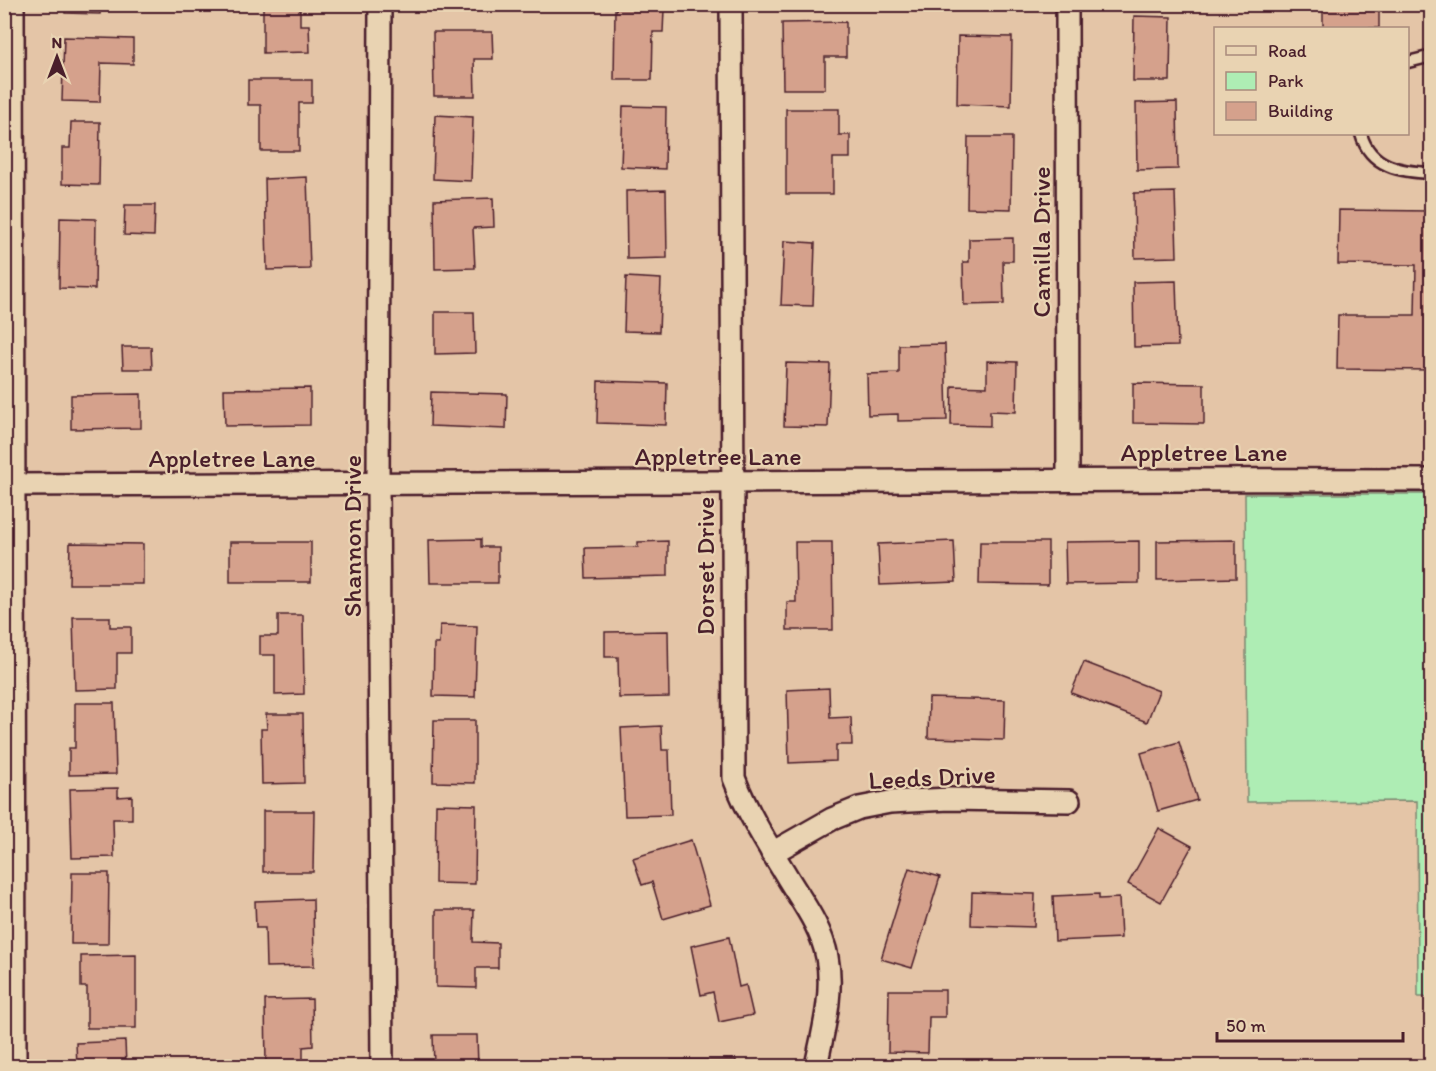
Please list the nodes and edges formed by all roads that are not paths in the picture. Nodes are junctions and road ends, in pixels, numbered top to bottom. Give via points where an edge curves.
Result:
1 (14, 4) edge
2 (380, 4) edge
3 (731, 4) edge
4 (1067, 4) edge
5 (1431, 56) edge
6 (1409, 62) edge
7 (9, 120) edge
8 (1362, 135) edge
9 (1431, 172) edge
10 (1068, 479) junction
11 (1431, 480) edge
12 (732, 483) junction
13 (9, 484) edge
14 (378, 484) junction
15 (1069, 801) dead end
16 (9, 845) edge
17 (772, 853) junction
18 (15, 1066) edge
19 (382, 1066) edge
20 (816, 1066) edge

1 - 7 street
2 - 14 street, Shannon Drive
3 - 12 street, Dorset Drive
4 - 10 street, Camilla Drive
5 - 6 lane
7 - 13 street
8 - 9 lane via 1375,158 1392,168
10 - 11 street, Appletree Lane
10 - 12 street, Appletree Lane
12 - 14 street, Appletree Lane
12 - 17 street, Dorset Drive via 734,778
13 - 14 street, Appletree Lane
13 - 16 street
14 - 19 street, Shannon Drive
15 - 17 street, Leeds Drive via 890,802 832,819
16 - 18 street
17 - 20 street, Dorset Drive via 818,927 827,958 828,994

